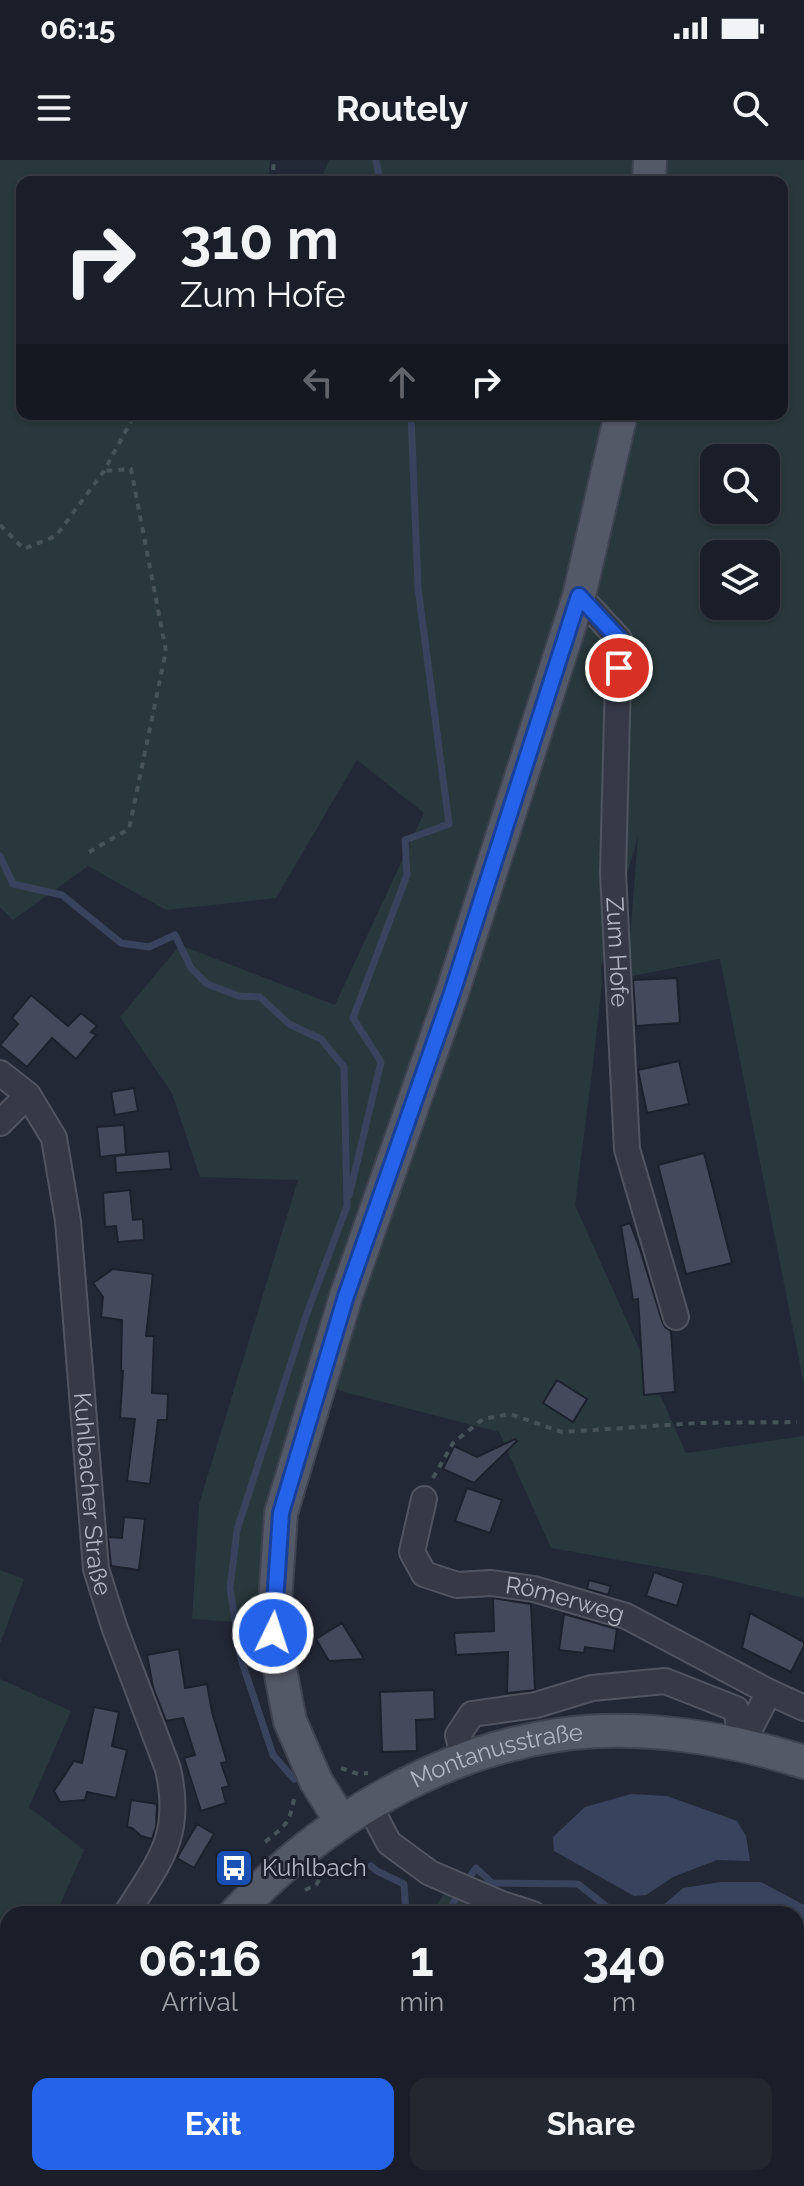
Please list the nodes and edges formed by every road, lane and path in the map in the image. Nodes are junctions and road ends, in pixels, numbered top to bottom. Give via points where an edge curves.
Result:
1 (132, 420) edge
2 (620, 420) edge
3 (104, 471) junction
4 (0, 525) edge
5 (579, 596) junction
6 (89, 852) dead end
7 (0, 1073) edge
8 (28, 1095) junction
9 (0, 1123) edge
10 (676, 1317) dead end
11 (797, 1422) dead end
12 (424, 1499) joint
13 (769, 1692) junction
14 (804, 1708) edge
15 (742, 1744) junction
16 (464, 1759) junction
17 (804, 1762) edge
18 (316, 1781) junction
19 (369, 1805) junction
20 (341, 1821) junction
21 (265, 1842) dead end
22 (131, 1906) edge
23 (243, 1906) edge
24 (508, 1906) edge

1 - 3 path
2 - 5 main road
3 - 4 path via 56,536 24,549
3 - 6 path via 131,469 166,651 129,829
5 - 10 street, Zum Hofe via 619,639 613,873 627,1149
5 - 18 main road via 452,993 346,1296 281,1513 273,1633 290,1721
7 - 8 street, Kuhlbacher Straße
8 - 9 street
8 - 22 street, Kuhlbacher Straße via 54,1138 68,1221 96,1569 173,1792 166,1848
11 - 12 path via 562,1432 510,1414 483,1419 453,1443
12 - 13 street, Römerweg via 412,1552 424,1574 457,1585 534,1589 626,1616
13 - 14 street, Römerweg
13 - 15 street
15 - 16 main road, Montanusstraße via 659,1734 560,1735
15 - 16 street via 736,1709 665,1681 592,1688 536,1705 472,1714 458,1735
15 - 17 main road, Montanusstraße
16 - 19 main road, Montanusstraße
18 - 20 main road
18 - 21 path via 295,1792 286,1825
19 - 20 main road, Montanusstraße
19 - 24 street via 389,1843 430,1873
20 - 23 main road, Montanusstraße

